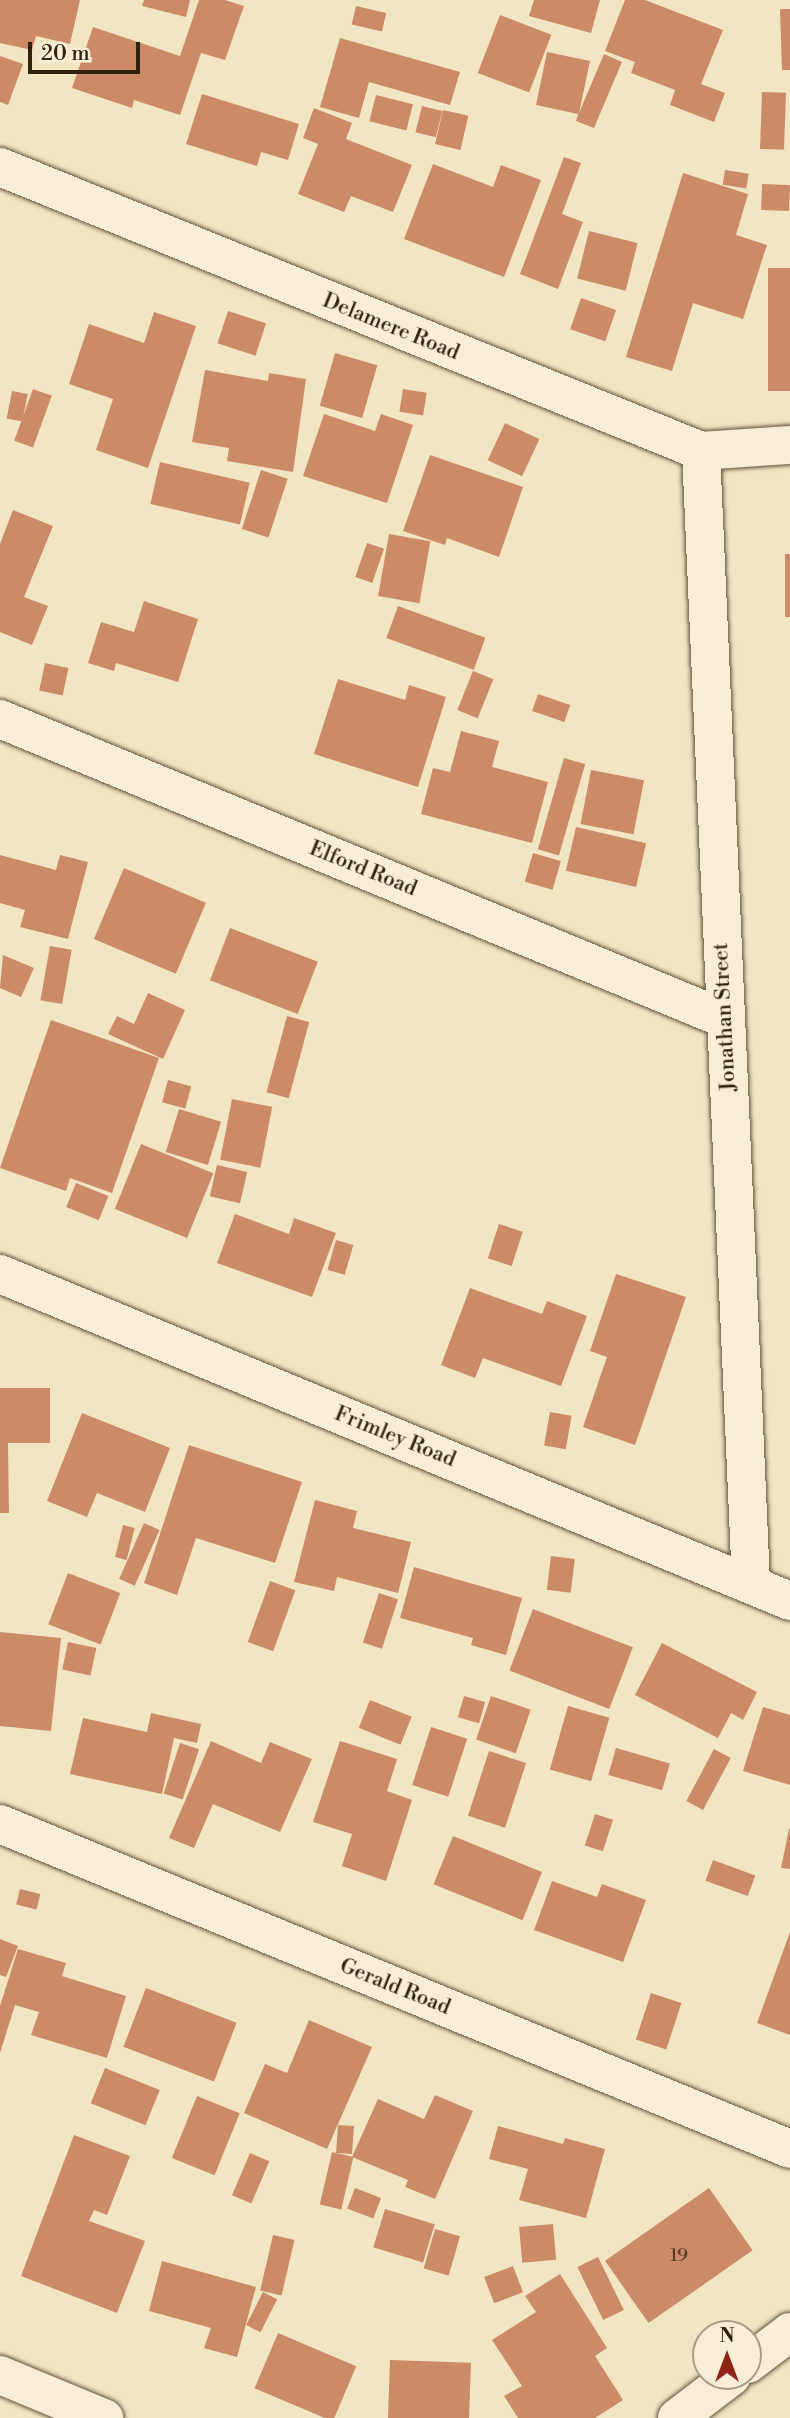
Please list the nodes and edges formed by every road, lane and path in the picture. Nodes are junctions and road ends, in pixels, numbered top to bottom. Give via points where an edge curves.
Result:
1 (0, 167) edge
2 (790, 445) edge
3 (701, 451) junction
4 (0, 719) edge
5 (726, 1019) junction
6 (0, 1274) edge
7 (751, 1583) junction
8 (790, 1601) edge
9 (0, 1824) edge
10 (790, 2149) edge
11 (790, 2332) edge
12 (762, 2353) edge
13 (0, 2375) edge
14 (714, 2390) edge
15 (104, 2418) edge
16 (677, 2418) edge

1 - 3 street, Delamere Road
2 - 3 street, Delamere Road
3 - 5 street, Jonathan Street
4 - 5 street, Elford Road
5 - 7 street, Jonathan Street
6 - 7 street, Frimley Road
7 - 8 street, Frimley Road
9 - 10 street, Gerald Road
11 - 12 street
13 - 15 street
14 - 16 street

